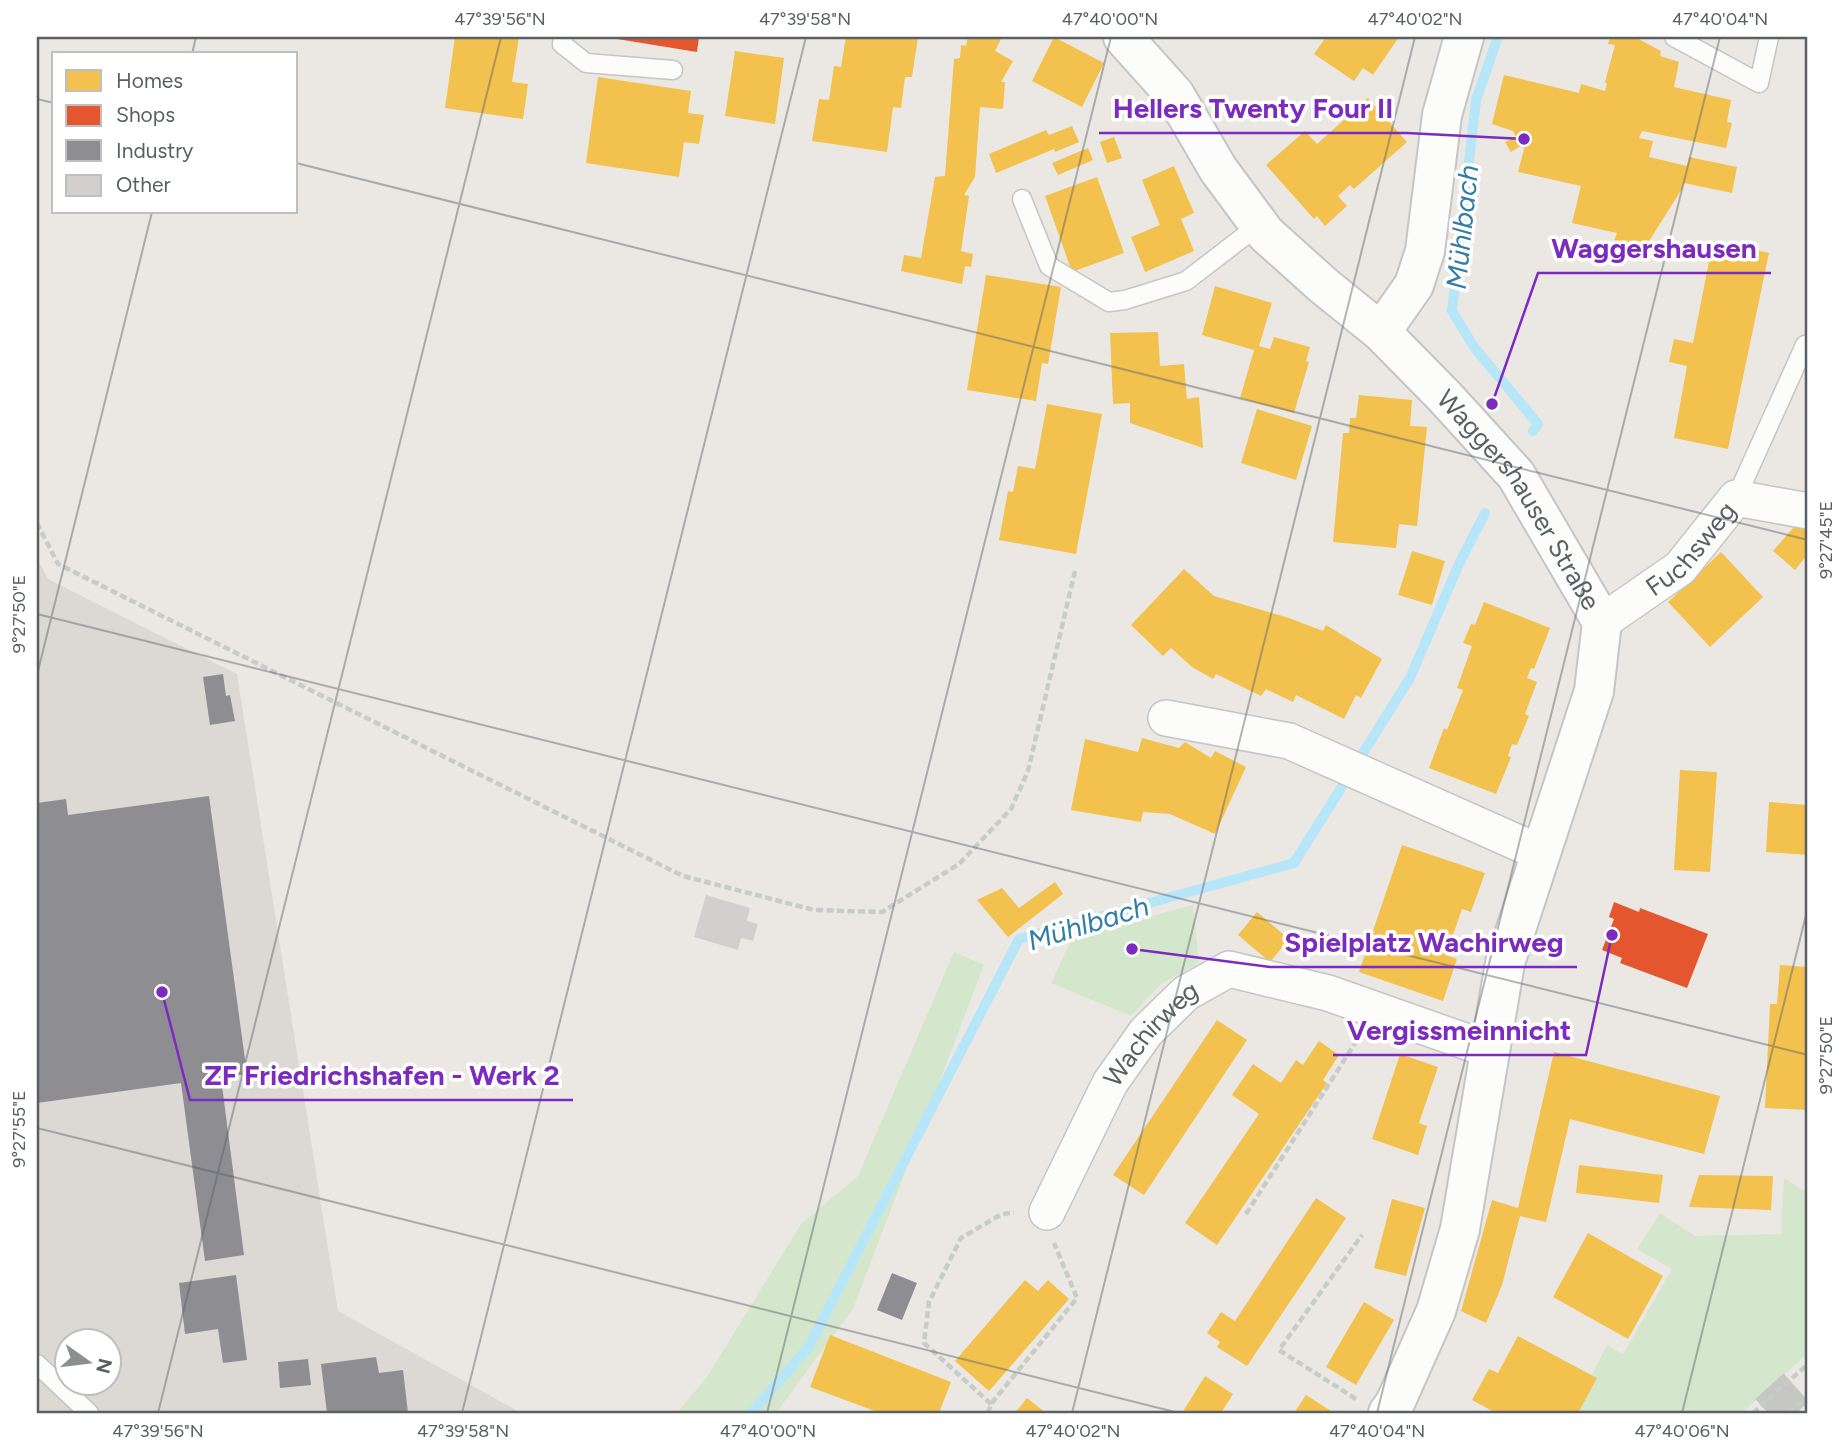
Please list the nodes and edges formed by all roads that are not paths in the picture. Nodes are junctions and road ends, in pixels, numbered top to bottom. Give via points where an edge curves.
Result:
1 (563, 37) edge
2 (1123, 37) edge
3 (1464, 37) edge
4 (1674, 37) edge
5 (1769, 37) edge
6 (673, 70) dead end
7 (1022, 199) dead end
8 (1259, 225) junction
9 (1381, 332) junction
10 (1808, 344) edge
11 (1736, 498) junction
12 (1808, 510) edge
13 (1602, 622) junction
14 (1166, 718) dead end
15 (1541, 853) junction
16 (1490, 1050) junction
17 (1047, 1212) road end
18 (37, 1364) edge
19 (1388, 1407) edge
20 (89, 1413) edge

1 - 6 lane via 562,44 586,63
2 - 8 street, Waggershauser Straße via 1175,95 1218,169
3 - 9 street via 1442,115 1425,251 1414,285
4 - 5 lane via 1759,83
7 - 8 lane via 1049,266 1109,302 1186,281
8 - 9 street, Waggershauser Straße
9 - 13 street, Waggershauser Straße via 1516,475
10 - 11 lane, Fuchsweg
11 - 12 street
11 - 13 street, Fuchsweg via 1680,568
13 - 15 street, Waggershauser Straße via 1594,691
14 - 15 street via 1289,741
15 - 16 street, Waggershauser Straße via 1505,963
16 - 17 street, Wachirweg via 1328,993 1229,970 1186,993 1146,1032 1110,1083
16 - 19 street, Waggershauser Straße via 1461,1229 1436,1311
18 - 20 lane

